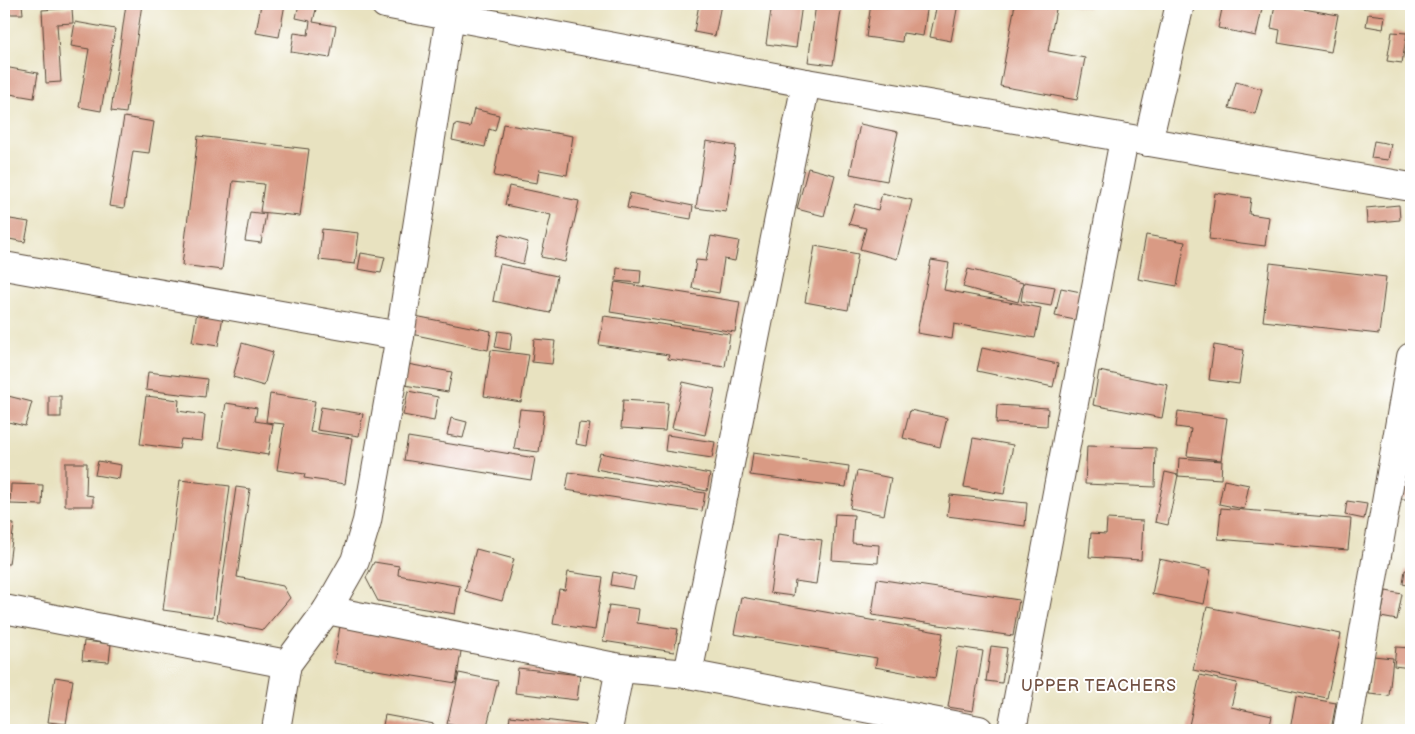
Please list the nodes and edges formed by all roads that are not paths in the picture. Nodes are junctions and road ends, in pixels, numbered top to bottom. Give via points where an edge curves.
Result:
1 (385, 4) edge
2 (1180, 4) edge
3 (450, 16) junction
4 (806, 83) junction
5 (1136, 140) junction
6 (1411, 187) edge
7 (4, 266) edge
8 (400, 336) junction
9 (1411, 357) edge
10 (4, 609) edge
11 (327, 610) junction
12 (288, 664) junction
13 (620, 668) junction
14 (688, 674) junction
15 (276, 730) edge
16 (608, 730) edge
17 (979, 730) edge
18 (1012, 730) edge
19 (1347, 730) edge

1 - 3 street
2 - 5 street
3 - 4 street
3 - 8 street
4 - 5 street
4 - 14 street
5 - 6 street
5 - 18 street
7 - 8 street
8 - 11 street via 367,521 355,561
9 - 19 street
10 - 12 street
11 - 12 street
11 - 13 street
12 - 15 street
13 - 14 street
13 - 16 street
14 - 17 street

